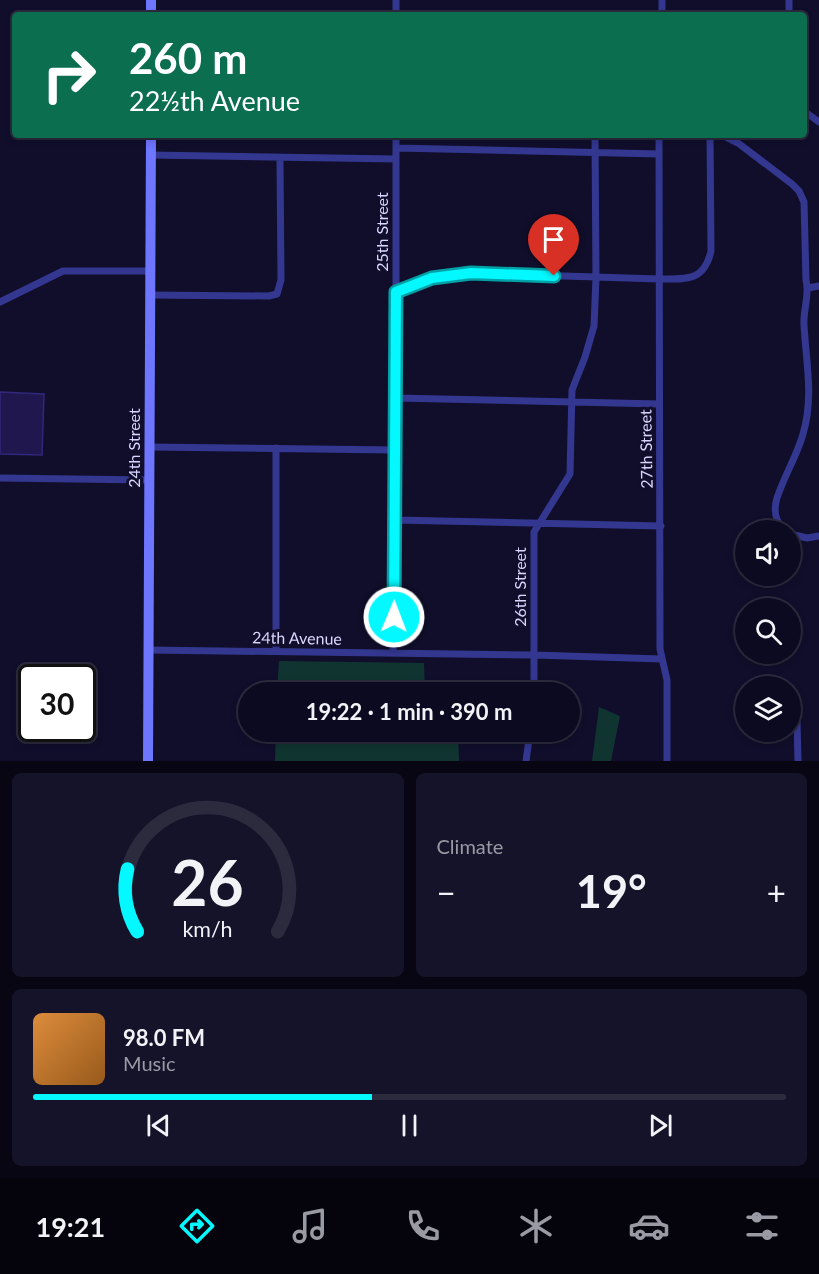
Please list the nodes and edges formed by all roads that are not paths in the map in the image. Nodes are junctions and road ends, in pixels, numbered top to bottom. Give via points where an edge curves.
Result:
1 (151, 138) edge
2 (396, 138) edge
3 (595, 138) edge
4 (659, 138) edge
5 (710, 138) edge
6 (728, 138) edge
7 (396, 148) junction
8 (595, 152) junction
9 (659, 154) junction
10 (150, 155) junction
11 (280, 159) junction
12 (396, 159) junction
13 (150, 271) junction
14 (596, 278) junction
15 (659, 279) junction
16 (819, 286) edge
17 (808, 288) junction
18 (396, 292) junction
19 (150, 295) junction
20 (0, 296) edge
21 (0, 302) edge
22 (396, 398) junction
23 (571, 402) junction
24 (659, 404) junction
25 (149, 447) junction
26 (276, 448) junction
27 (394, 450) junction
28 (0, 478) edge
29 (149, 480) junction
30 (395, 520) junction
31 (777, 520) edge
32 (539, 523) junction
33 (661, 526) junction
34 (819, 536) edge
35 (801, 537) edge
36 (149, 650) junction
37 (276, 651) junction
38 (393, 653) junction
39 (534, 655) junction
40 (662, 658) junction
41 (534, 682) edge
42 (529, 742) edge
43 (798, 742) edge
44 (148, 761) edge
45 (526, 761) edge
46 (667, 761) edge
47 (798, 761) edge

1 - 10 street, 24th Street
2 - 7 street, 25th Street
3 - 8 street, 26th Street
4 - 9 street, 27th Street
5 - 15 street via 711,252 706,267 693,277
6 - 17 street via 781,175 802,196
7 - 8 street
7 - 12 street, 25th Street
8 - 9 street
8 - 14 street, 26th Street
9 - 15 street, 27th Street
10 - 11 street
10 - 13 street, 24th Street
11 - 12 street
11 - 19 street via 279,291 269,297
12 - 18 street, 25th Street
13 - 19 street, 24th Street
13 - 21 street via 63,271
14 - 15 street
14 - 18 street via 471,273 432,278
14 - 23 street, 26th Street via 594,326
15 - 24 street, 27th Street
16 - 17 street
17 - 31 street via 804,308 808,410 803,434 776,502
18 - 22 street, 25th Street
19 - 25 street, 24th Street
20 - 21 street
22 - 23 street
22 - 27 street, 25th Street
23 - 24 street
23 - 32 street, 26th Street via 570,474
24 - 33 street, 27th Street
25 - 26 street
25 - 29 street, 24th Street
26 - 27 street
26 - 37 street
27 - 30 street, 25th Street
28 - 29 street
29 - 36 street, 24th Street
30 - 32 street
30 - 38 street, 25th Street
32 - 33 street
32 - 39 street, 26th Street via 533,539
33 - 40 street, 27th Street
34 - 35 street
36 - 37 street, 24th Avenue
36 - 44 street, 24th Street
37 - 38 street, 24th Avenue
38 - 39 street, 24th Avenue
39 - 40 street, 24th Avenue
39 - 41 street, 26th Street
40 - 46 street, 27th Street via 667,680
42 - 45 street
43 - 47 street

